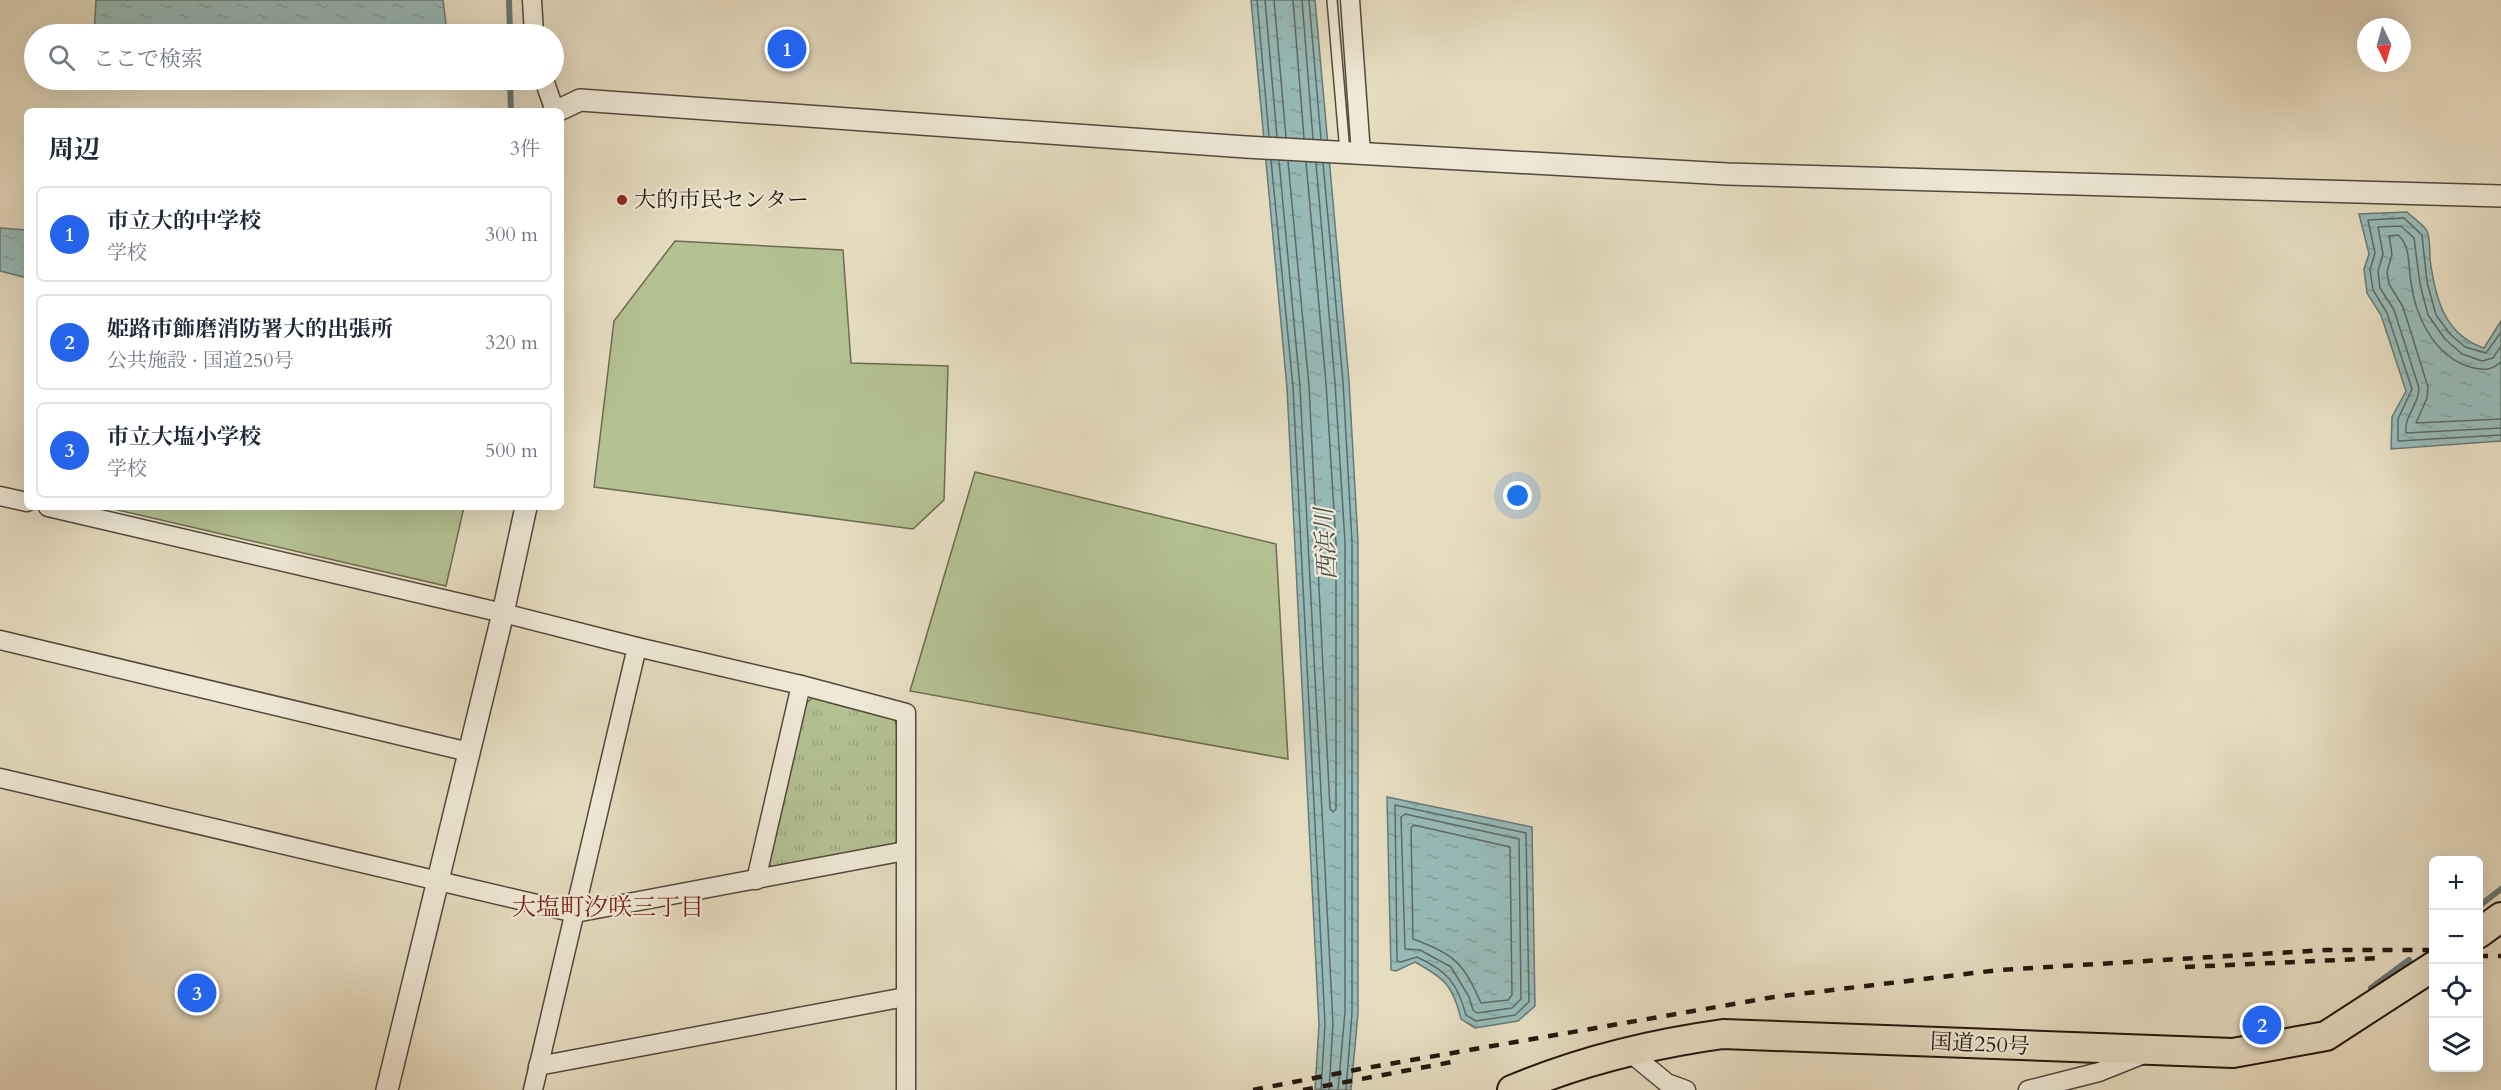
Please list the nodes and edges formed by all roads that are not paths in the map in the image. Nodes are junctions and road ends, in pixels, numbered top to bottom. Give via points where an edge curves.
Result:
1 (532, 0) edge
2 (1332, 0) edge
3 (1350, 0) edge
4 (533, 24) edge
5 (548, 90) edge
6 (555, 108) edge
7 (563, 108) edge
8 (1353, 154) junction
9 (2501, 196) edge
10 (0, 496) edge
11 (24, 501) edge
12 (61, 510) edge
13 (525, 510) edge
14 (503, 614) junction
15 (0, 640) edge
16 (637, 647) junction
17 (801, 685) junction
18 (470, 752) junction
19 (0, 778) edge
20 (905, 851) junction
21 (438, 879) junction
22 (756, 880) junction
23 (575, 913) junction
24 (2501, 917) edge
25 (2483, 930) edge
26 (2429, 969) edge
27 (906, 997) junction
28 (1629, 1051) junction
29 (2152, 1051) junction
30 (538, 1066) junction
31 (1534, 1084) edge
32 (387, 1090) edge
33 (533, 1090) edge
34 (906, 1090) edge
35 (1512, 1090) edge
36 (1686, 1090) edge
37 (2028, 1090) edge

1 - 4 street
2 - 8 lane
3 - 8 street
5 - 6 street
7 - 8 street via 580,100
8 - 9 street via 1727,174
10 - 11 street
12 - 14 street
13 - 14 street
14 - 16 street
14 - 18 street
15 - 18 street
16 - 17 street
16 - 23 street
17 - 20 street via 906,713
17 - 22 street
18 - 21 street
19 - 21 street
20 - 22 street
20 - 27 street
21 - 23 street
21 - 32 street
22 - 23 street
23 - 30 street
24 - 25 highway
26 - 29 highway, 国道250号 via 2326,1036 2233,1053
27 - 30 street
27 - 34 street
28 - 29 highway, 国道250号 via 1723,1034
28 - 31 highway, 国道250号
28 - 36 street via 1667,1083
29 - 37 street via 2099,1072
30 - 33 street
31 - 35 highway, 国道250号

